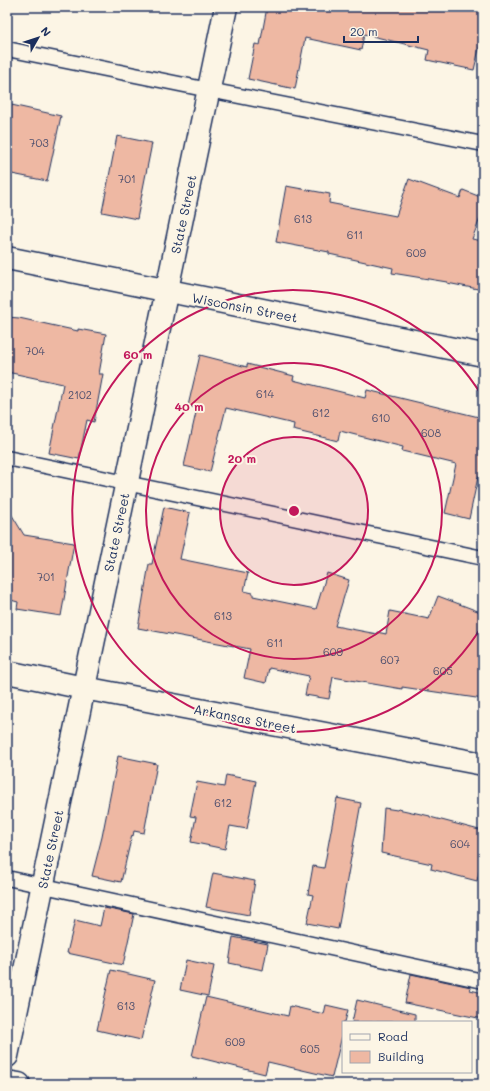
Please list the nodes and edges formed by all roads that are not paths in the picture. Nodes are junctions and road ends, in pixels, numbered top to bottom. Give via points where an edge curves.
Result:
1 (226, 7) edge
2 (7, 49) edge
3 (208, 90) junction
4 (483, 144) edge
5 (7, 258) edge
6 (166, 291) junction
7 (483, 355) edge
8 (7, 458) edge
9 (126, 483) junction
10 (483, 558) edge
11 (7, 672) edge
12 (84, 688) junction
13 (483, 764) edge
14 (7, 878) edge
15 (42, 886) junction
16 (483, 981) edge
17 (7, 1056) edge
18 (7, 1082) edge
19 (19, 1084) edge

1 - 3 street, State Street
2 - 3 lane
3 - 4 lane
3 - 6 street, State Street
5 - 6 street, Wisconsin Street
6 - 7 street, Wisconsin Street
6 - 9 street, State Street
8 - 9 lane
9 - 10 lane
9 - 12 street, State Street
11 - 12 street, Arkansas Street
12 - 13 street, Arkansas Street
12 - 15 street, State Street
14 - 15 lane
15 - 16 lane
15 - 17 street, State Street
18 - 19 street

